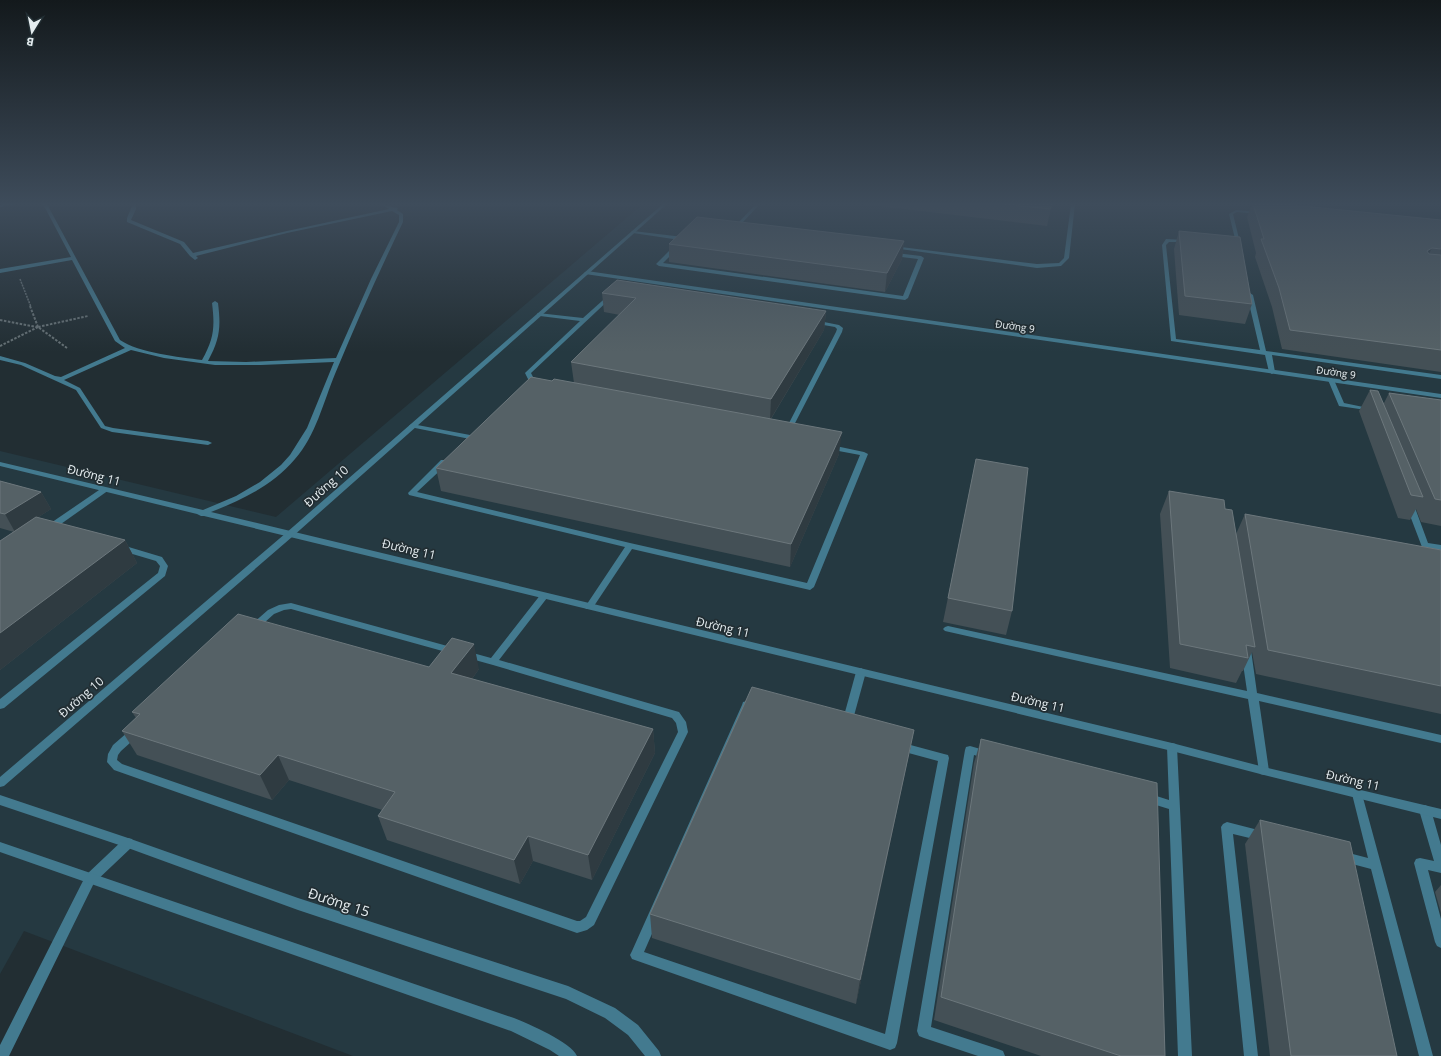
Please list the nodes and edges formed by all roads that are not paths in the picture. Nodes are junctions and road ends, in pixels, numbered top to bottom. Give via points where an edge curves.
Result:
1 (71, 253) edge
2 (191, 253) edge
3 (208, 253) edge
4 (386, 253) edge
5 (609, 253) edge
6 (670, 253) edge
7 (883, 253) edge
8 (942, 253) edge
9 (1067, 253) edge
10 (1165, 253) edge
11 (74, 258) junction
12 (0, 272) edge
13 (587, 273) junction
14 (1249, 292) edge
15 (618, 294) edge
16 (215, 303) dead end
17 (540, 314) junction
18 (584, 320) junction
19 (810, 322) edge
20 (129, 348) junction
21 (1265, 353) junction
22 (0, 358) edge
23 (338, 360) junction
24 (204, 362) junction
25 (1272, 372) junction
26 (1441, 377) edge
27 (56, 379) junction
28 (1331, 380) junction
29 (549, 383) edge
30 (1441, 396) edge
31 (1375, 412) edge
32 (774, 424) edge
33 (412, 426) junction
34 (470, 437) edge
35 (208, 443) dead end
36 (825, 446) edge
37 (449, 458) edge
38 (0, 464) edge
39 (105, 490) junction
40 (1406, 495) edge
41 (201, 514) junction
42 (62, 533) edge
43 (289, 535) junction
44 (113, 546) edge
45 (630, 546) junction
46 (1441, 548) edge
47 (544, 596) junction
48 (589, 607) junction
49 (948, 629) dead end
50 (1244, 641) edge
51 (493, 662) junction
52 (861, 672) junction
53 (1253, 696) junction
54 (0, 705) edge
55 (844, 731) junction
56 (1441, 739) edge
57 (1172, 747) junction
58 (1000, 758) edge
59 (1264, 771) junction
60 (0, 783) edge
61 (1357, 794) junction
62 (1137, 796) edge
63 (0, 800) edge
64 (1175, 806) junction
65 (1425, 810) junction
66 (1441, 814) edge
67 (1272, 838) edge
68 (128, 843) junction
69 (0, 847) edge
70 (1331, 854) edge
71 (1375, 865) junction
72 (1441, 865) edge
73 (1441, 868) edge
74 (90, 878) junction
75 (1441, 942) edge
76 (2, 1056) edge
77 (570, 1056) edge
78 (654, 1056) edge
79 (998, 1056) edge
80 (1185, 1056) edge
81 (1251, 1056) edge
82 (1426, 1056) edge

1 - 11 street
2 - 3 street via 194,257
4 - 23 street
5 - 13 street, Đường 10
6 - 7 street via 659,264 904,298 922,258
8 - 9 street via 1037,266 1061,264
10 - 21 street via 1173,340
11 - 12 street
11 - 20 street via 118,341 122,346
13 - 17 street, Đường 10
13 - 25 street, Đường 9
14 - 21 street
15 - 18 street via 608,297
16 - 24 street via 218,328 216,341
17 - 18 street
17 - 33 street, Đường 10
18 - 29 street via 528,373 530,378
19 - 32 street via 837,326 840,328 839,332 790,427
20 - 24 street
20 - 27 street via 67,377
21 - 25 street
21 - 26 street
22 - 27 street via 23,364
23 - 24 street
23 - 41 street via 308,431 294,455 275,476 229,502
25 - 28 street, Đường 9
27 - 35 street via 78,389 103,427
28 - 30 street, Đường 9
28 - 31 street via 1341,405
33 - 34 street
33 - 43 street, Đường 10
36 - 45 street via 864,454 810,587
37 - 45 street via 412,493
38 - 39 street, Đường 11
39 - 41 street, Đường 11
39 - 42 street via 44,531
40 - 46 street via 1425,545
41 - 43 street, Đường 11
43 - 47 street, Đường 11 via 422,564
43 - 60 street, Đường 10
44 - 54 street via 159,559 164,563 162,574
45 - 48 street
47 - 48 street, Đường 11
47 - 51 street
48 - 52 street, Đường 11
49 - 53 street
50 - 53 street
51 - 51 street via 291,606 282,607 271,612 117,748 112,762 118,767 547,917 577,927 583,926 590,921 683,732 681,722 675,715
52 - 55 street
52 - 57 street, Đường 11
53 - 56 street
53 - 59 street
55 - 55 street via 944,758 890,1043 636,955 747,705
57 - 59 street, Đường 11
57 - 64 street
58 - 79 street via 970,750 924,1030
59 - 61 street, Đường 11
61 - 65 street, Đường 11
61 - 71 street
62 - 64 street
63 - 68 street, Đường 15
64 - 80 street
65 - 66 street, Đường 11
65 - 72 street
67 - 81 street via 1227,827
68 - 74 street
68 - 78 street, Đường 15 via 298,904 568,993 610,1013 633,1030
69 - 74 street
70 - 71 street
71 - 82 street
73 - 75 street via 1420,862
74 - 76 street
74 - 77 street via 514,1025 556,1045

